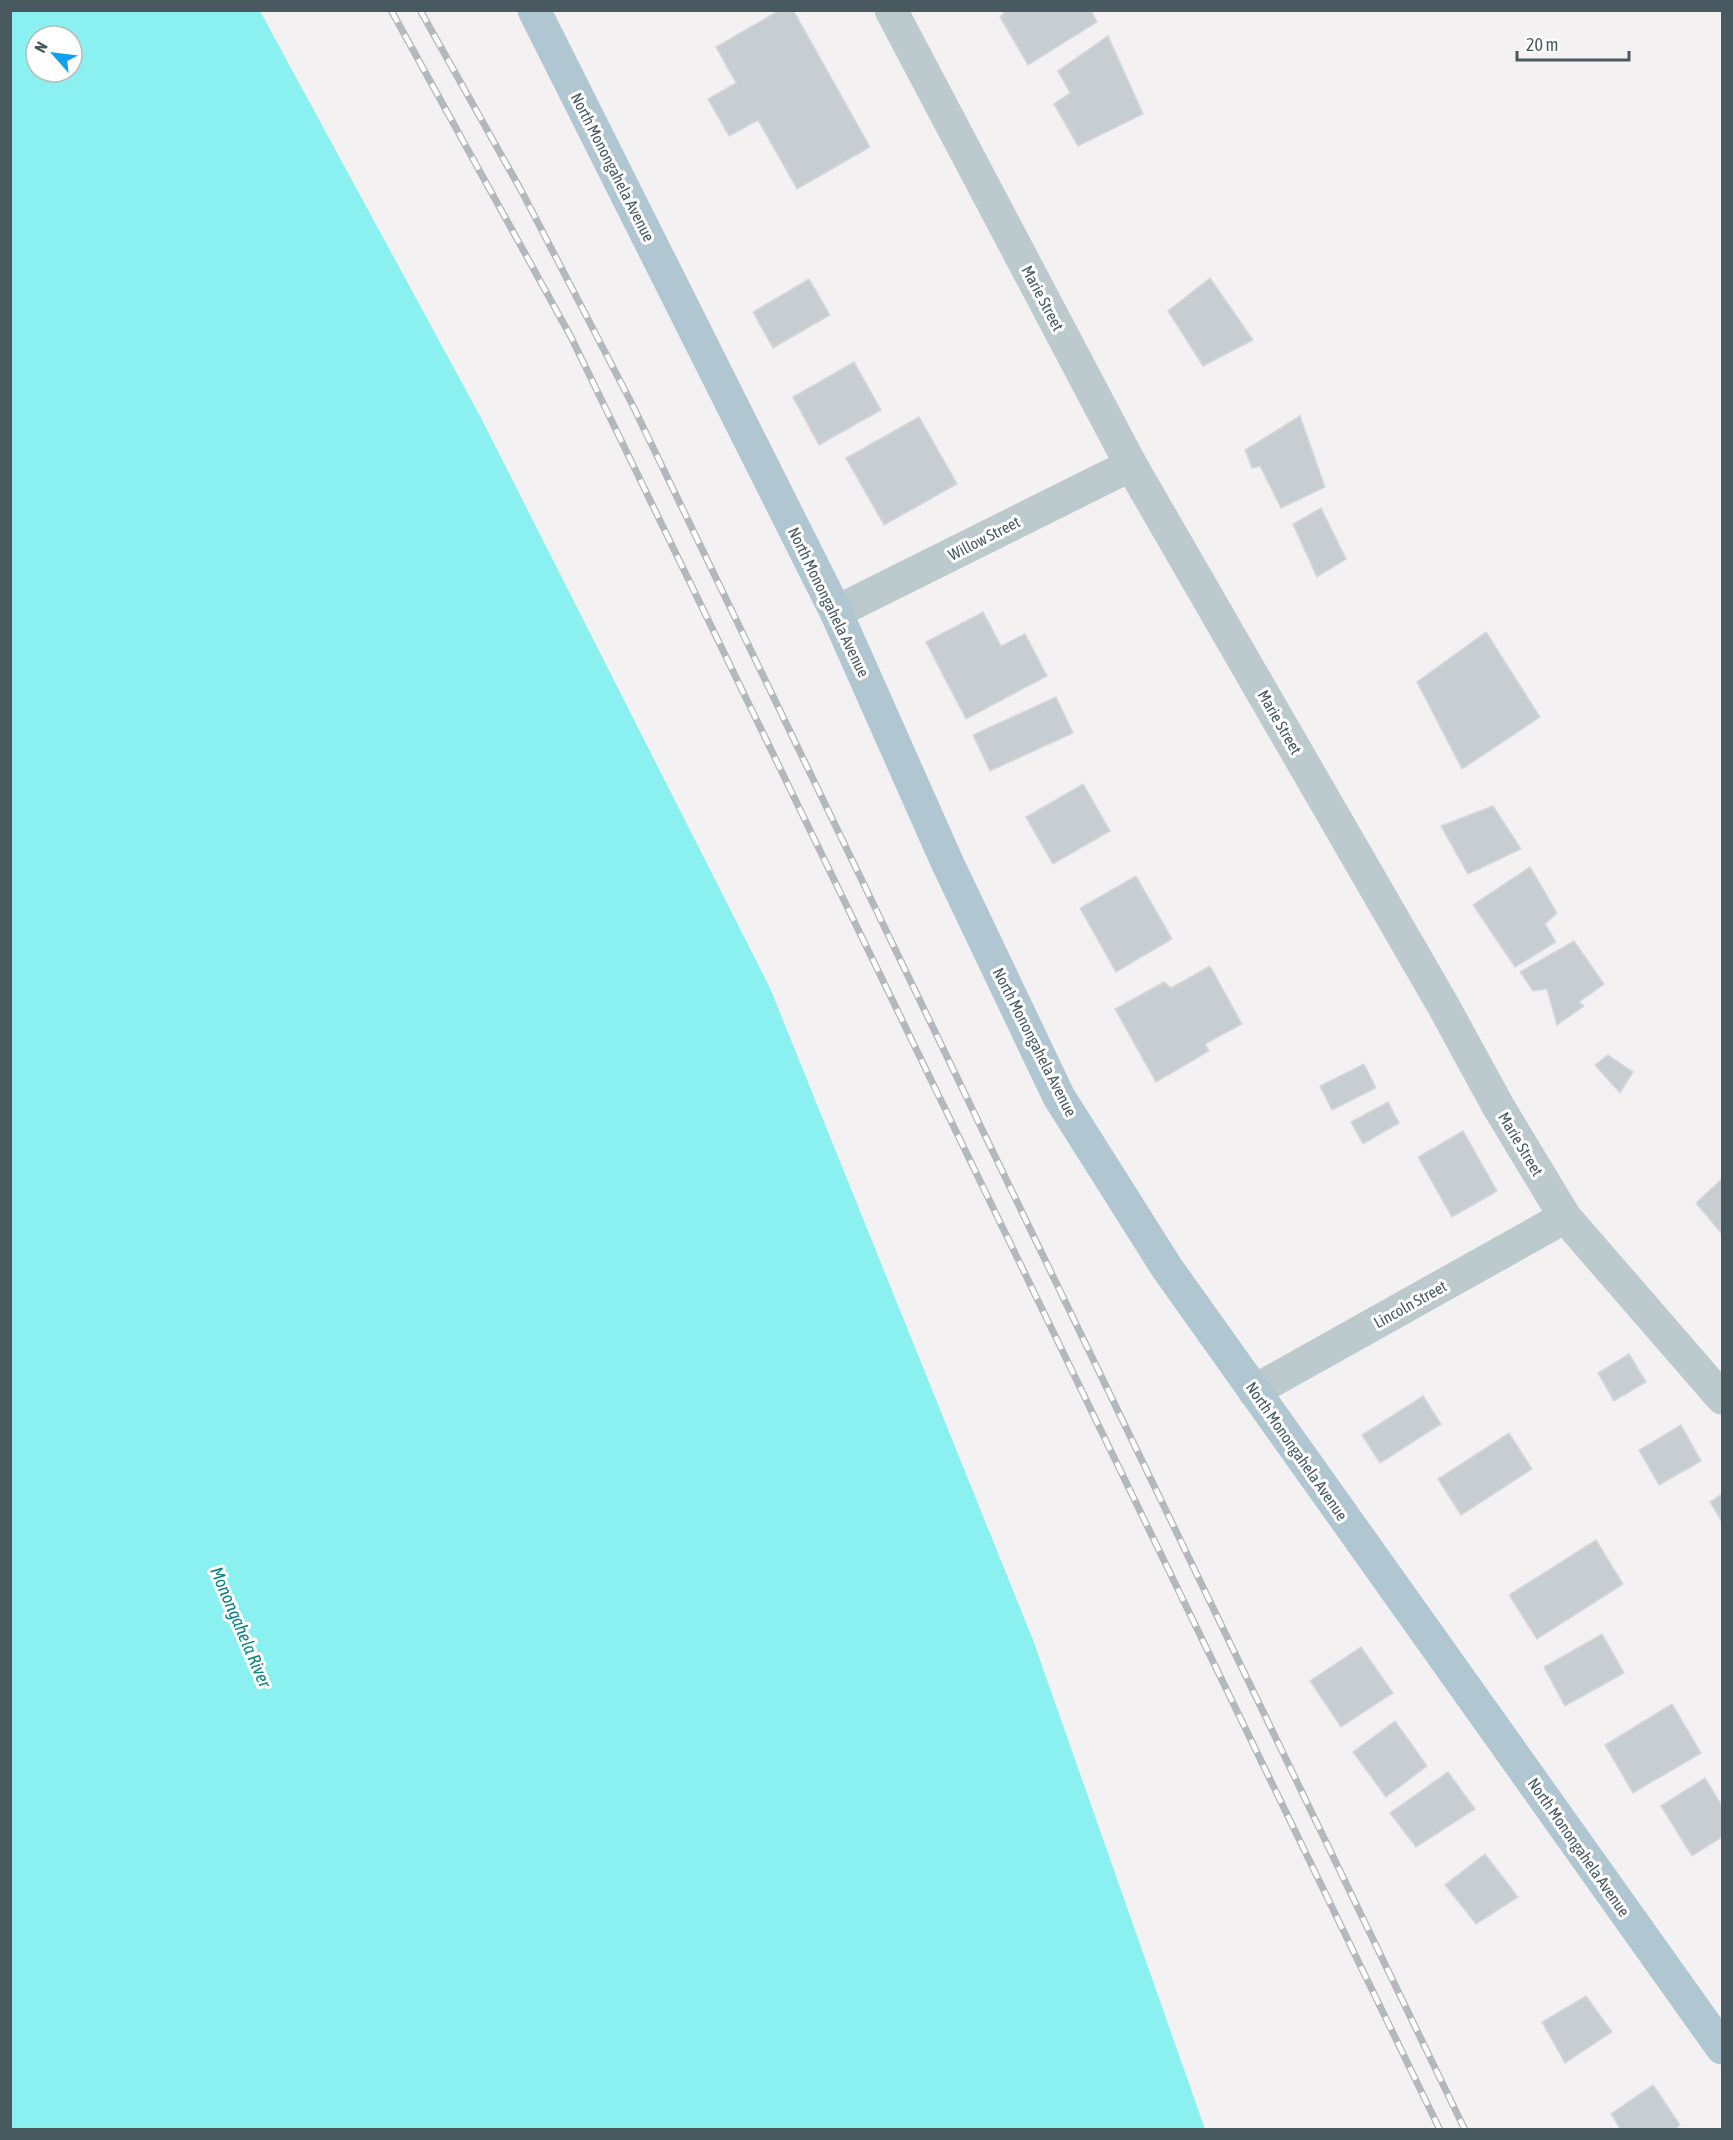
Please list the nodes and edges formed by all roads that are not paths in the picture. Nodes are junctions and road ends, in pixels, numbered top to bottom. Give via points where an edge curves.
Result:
1 (534, 10) edge
2 (891, 10) edge
3 (1131, 465) junction
4 (836, 612) junction
5 (1565, 1217) junction
6 (1254, 1391) junction
7 (1722, 1398) edge
8 (1719, 2038) edge

1 - 4 main road, North Monongahela Avenue
2 - 3 street, Marie Street
3 - 4 street, Willow Street
3 - 5 street, Marie Street
4 - 6 main road, North Monongahela Avenue via 947,862 1059,1097 1167,1268
5 - 6 street, Lincoln Street
5 - 7 street, Marie Street
6 - 8 main road, North Monongahela Avenue

